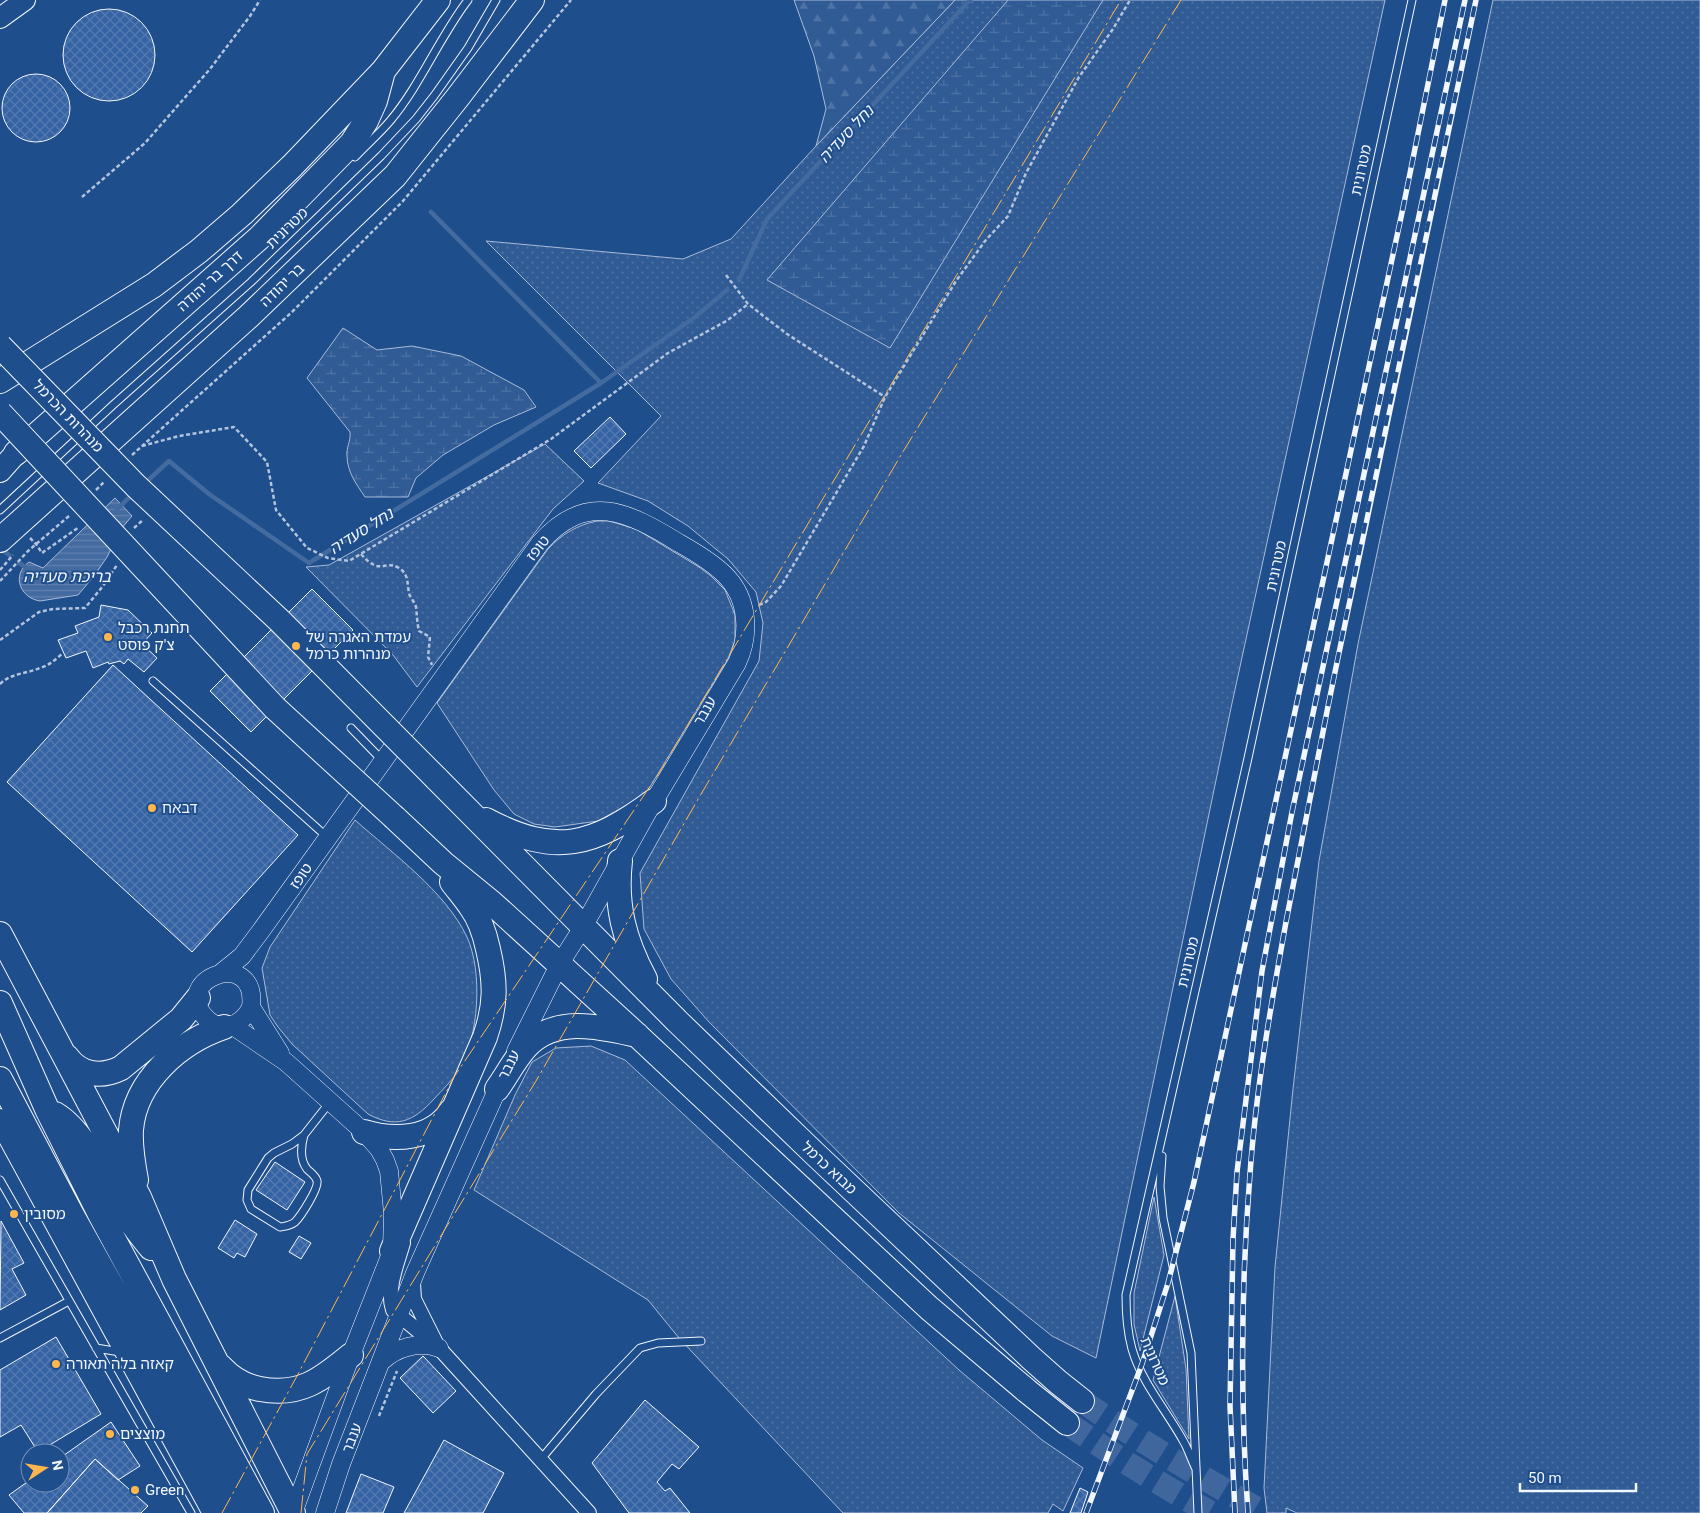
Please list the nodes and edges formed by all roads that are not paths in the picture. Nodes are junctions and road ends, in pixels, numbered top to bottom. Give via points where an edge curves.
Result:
1 (25, 0) edge
2 (438, 0) edge
3 (468, 0) edge
4 (496, 0) edge
5 (1412, 0) edge
6 (531, 2) edge
7 (0, 18) edge
8 (383, 71) junction
9 (350, 162) dead end
10 (311, 196) dead end
11 (259, 238) junction
12 (0, 346) edge
13 (0, 381) edge
14 (0, 413) edge
15 (4, 464) edge
16 (0, 510) edge
17 (9, 545) edge
18 (153, 680) dead end
19 (352, 728) dead end
20 (383, 760) junction
21 (436, 778) joint
22 (654, 801) junction
23 (466, 809) junction
24 (328, 838) junction
25 (424, 845) junction
26 (620, 861) junction
27 (583, 927) junction
28 (260, 932) junction
29 (0, 934) edge
30 (559, 965) junction
31 (221, 973) junction
32 (198, 998) junction
33 (250, 998) junction
34 (657, 1001) junction
35 (0, 1003) edge
36 (229, 1026) junction
37 (638, 1036) junction
38 (61, 1048) junction
39 (286, 1062) junction
40 (0, 1079) edge
41 (497, 1089) junction
42 (331, 1102) junction
43 (456, 1104) junction
44 (47, 1109) junction
45 (0, 1120) edge
46 (364, 1132) junction
47 (304, 1135) junction
48 (1163, 1138) junction
49 (0, 1180) edge
50 (417, 1192) junction
51 (139, 1197) junction
52 (392, 1251) junction
53 (415, 1273) junction
54 (174, 1279) junction
55 (69, 1301) junction
56 (399, 1316) junction
57 (0, 1338) edge
58 (701, 1341) dead end
59 (96, 1348) junction
60 (439, 1348) junction
61 (128, 1353) junction
62 (351, 1355) junction
63 (216, 1362) junction
64 (381, 1362) junction
65 (1082, 1401) tunnel mouth
66 (1067, 1423) tunnel mouth
67 (541, 1459) junction
68 (1196, 1469) junction
69 (206, 1511) edge
70 (238, 1513) edge
71 (262, 1513) edge
72 (293, 1513) edge
73 (325, 1513) edge
74 (589, 1513) edge
75 (1198, 1513) edge

1 - 7 main road
2 - 8 highway
3 - 9 lane via 390,121
4 - 16 lane, מטרונית via 468,48 434,96 381,156 251,282
5 - 48 lane, מטרונית
6 - 17 highway, בר יהודה via 395,176
8 - 11 highway, דרך בר יהודה via 375,101 352,143
8 - 13 highway via 292,166 200,251 154,285
10 - 11 lane, מטרונית
11 - 15 highway, דרך בר יהודה
12 - 21 highway, מנהרות הכרמל, bridge via 136,486 280,621
14 - 25 highway, bridge via 275,708
18 - 24 lane
19 - 20 lane
20 - 22 street, טופז via 540,542 569,519 596,511 610,511 640,520 705,558 727,576 745,613 742,653
20 - 24 street, טופז
21 - 23 highway, מבוא כרמל
22 - 23 highway via 612,829 571,842 540,841 513,833
22 - 26 street, ענבר
23 - 27 highway, מבוא כרמל
24 - 28 street, טופז
25 - 30 highway
25 - 43 highway via 472,908 484,934 494,975 492,1017
26 - 27 street, ענבר
26 - 34 highway via 619,894 625,935
27 - 30 street, ענבר
27 - 34 highway, מבוא כרמל
28 - 31 street, טופז via 242,956
28 - 33 street via 250,973
29 - 38 highway
30 - 37 highway
30 - 41 street, ענבר
31 - 32 street via 205,981
31 - 33 street via 239,976 245,982
32 - 36 street via 198,1006 208,1021
32 - 38 highway via 181,1019 114,1071 85,1072 69,1060
33 - 36 street via 247,1015 241,1022
33 - 39 street
34 - 65 highway, מבוא כרמל via 974,1304
35 - 44 highway
36 - 39 street
36 - 51 highway via 195,1040 176,1053 146,1085 131,1130
37 - 41 highway via 587,1026 553,1030 526,1046
37 - 66 highway via 929,1308
38 - 51 highway
39 - 42 street
40 - 70 highway
41 - 53 street, ענבר
42 - 46 street
42 - 47 lane
43 - 46 highway via 447,1117 422,1133 390,1137
43 - 50 highway
44 - 54 highway via 62,1118 82,1139 131,1221
44 - 71 highway via 101,1216
45 - 61 main road
46 - 52 street via 385,1160 389,1171
47 - 47 lane via 268,1158 248,1190 247,1200 251,1209 280,1227 290,1226 296,1221 317,1187 317,1180 302,1157
48 - 68 lane, מטרונית via 1161,1203 1191,1353
48 - 68 lane, מטרונית via 1126,1295 1127,1324 1138,1364 1186,1445
49 - 55 lane
50 - 52 highway
50 - 56 street via 392,1284 391,1304
51 - 54 highway
52 - 62 street, ענבר
53 - 56 street, ענבר
53 - 60 street via 414,1299
54 - 63 highway
55 - 57 lane
55 - 59 lane
56 - 60 street
56 - 64 street, ענבר
58 - 67 lane via 658,1343 640,1348
59 - 61 lane
59 - 69 lane
60 - 64 street via 424,1344 406,1348 390,1353
60 - 67 street
61 - 69 main road
62 - 63 highway via 312,1383 284,1392 246,1386 233,1379
62 - 72 street, ענבר
63 - 72 highway
64 - 73 street, ענבר
67 - 74 street
68 - 75 lane, מטרונית

